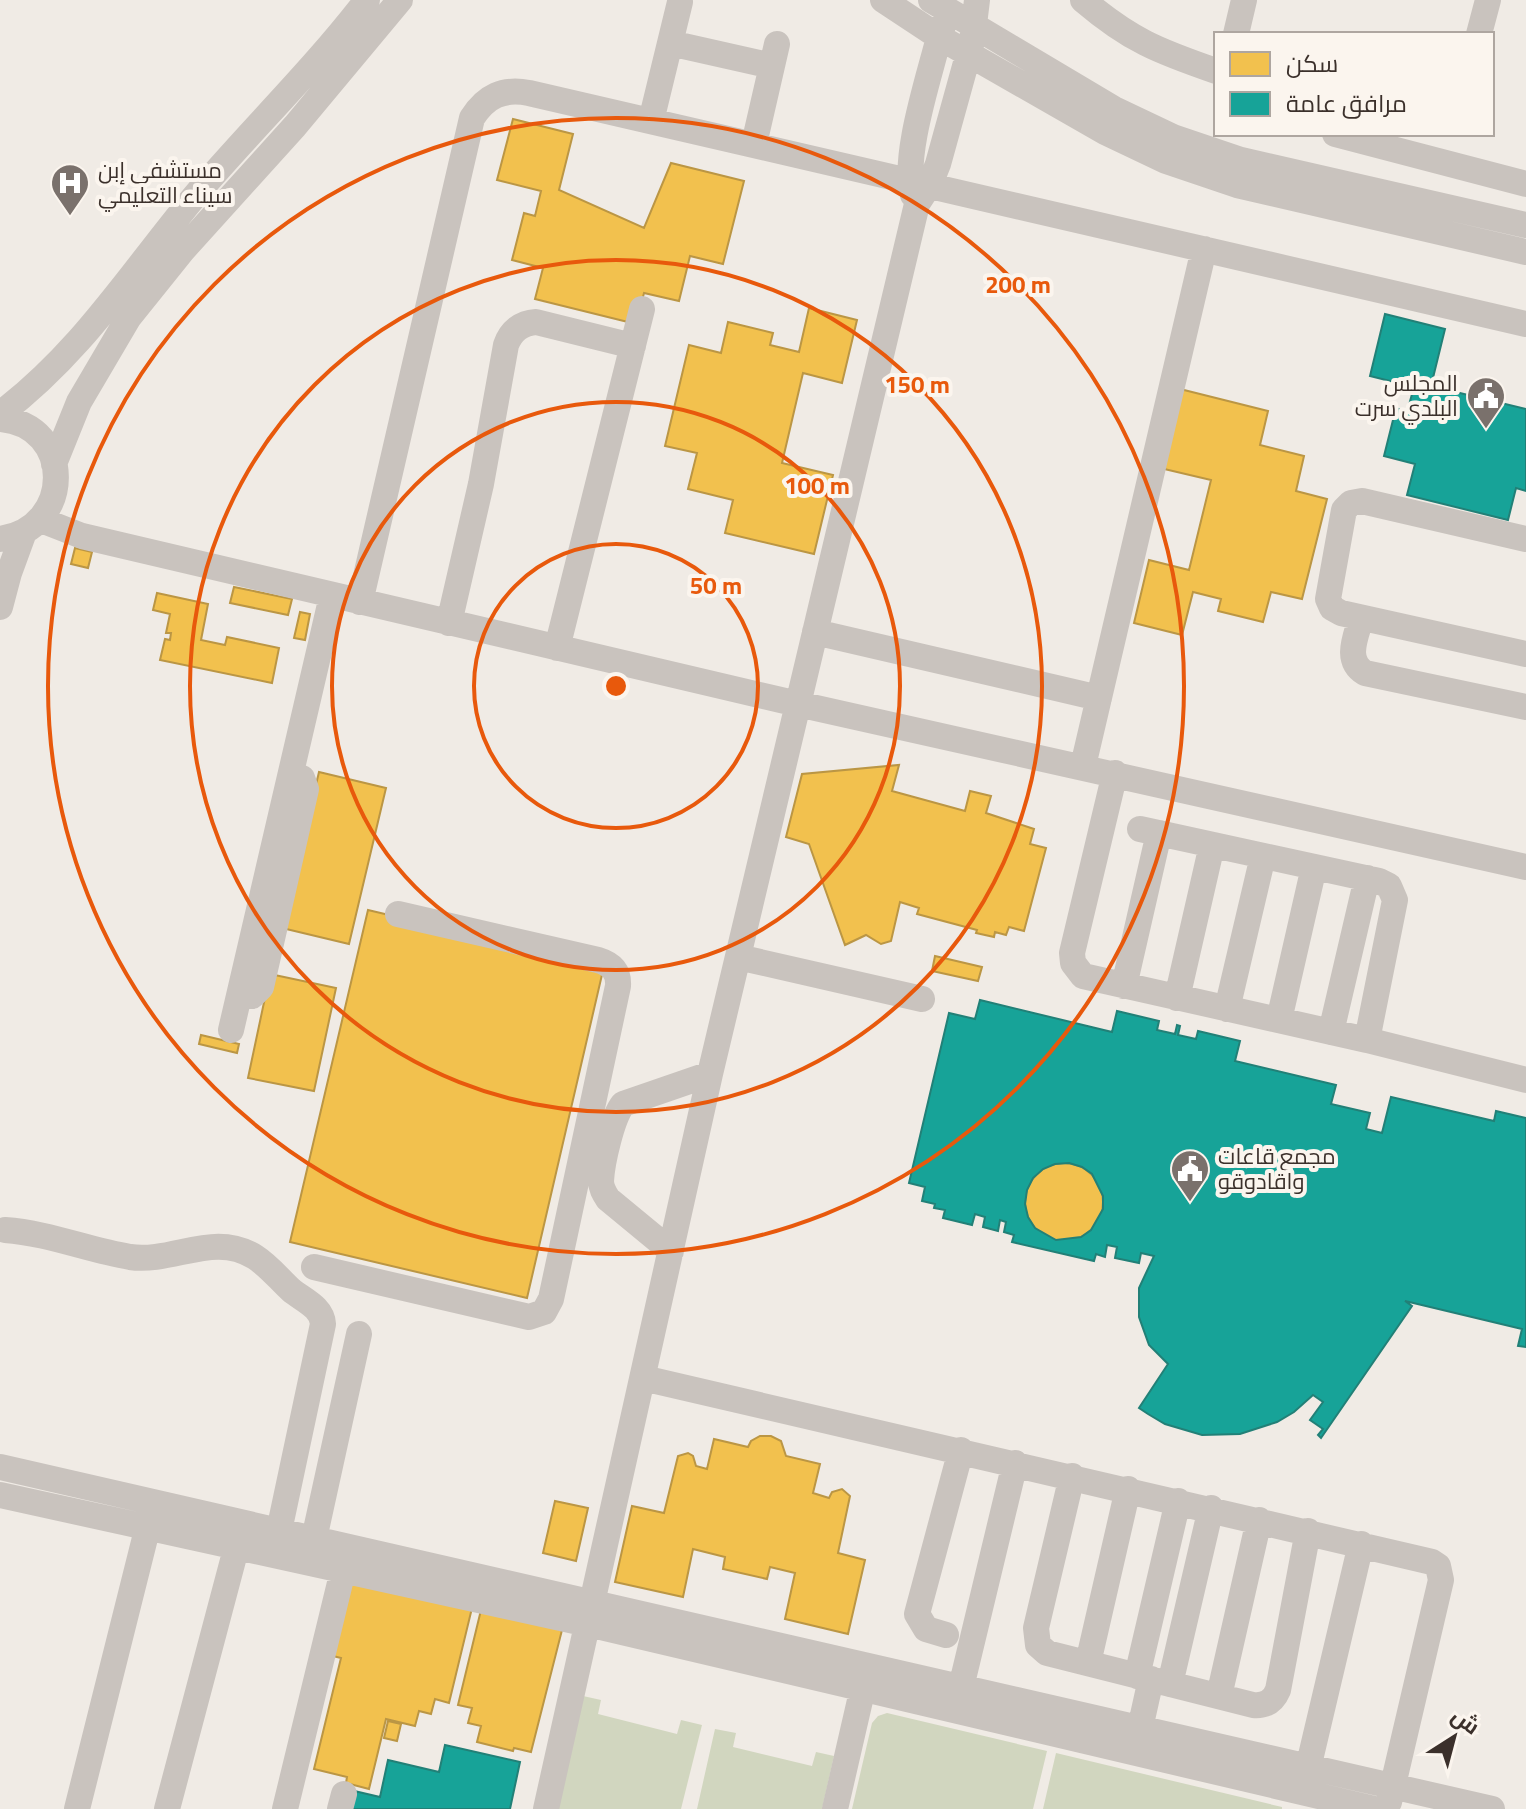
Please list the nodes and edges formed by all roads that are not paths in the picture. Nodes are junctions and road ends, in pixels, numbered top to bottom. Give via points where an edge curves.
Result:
1 (367, 0) edge
2 (400, 0) edge
3 (883, 0) edge
4 (977, 0) edge
5 (1083, 0) edge
6 (1244, 0) edge
7 (1488, 0) edge
8 (680, 2) dead end
9 (947, 4) edge
10 (975, 27) junction
11 (1236, 32) edge
12 (1480, 32) edge
13 (939, 37) junction
14 (670, 43) junction
15 (968, 53) junction
16 (1214, 70) edge
17 (921, 112) junction
18 (950, 119) junction
19 (651, 121) junction
20 (1351, 136) edge
21 (1390, 141) edge
22 (754, 144) junction
23 (1526, 184) edge
24 (919, 190) junction
25 (1526, 225) edge
26 (1204, 249) junction
27 (1526, 252) edge
28 (642, 309) dead end
29 (1526, 324) edge
30 (633, 346) junction
31 (0, 417) edge
32 (54, 464) junction
33 (22, 530) edge
34 (1526, 539) edge
35 (332, 596) junction
36 (360, 602) junction
37 (0, 607) edge
38 (1361, 618) junction
39 (449, 623) junction
40 (815, 632) junction
41 (557, 648) junction
42 (1526, 654) edge
43 (1099, 698) junction
44 (798, 704) junction
45 (1526, 707) edge
46 (1083, 766) junction
47 (1115, 773) junction
48 (1212, 845) junction
49 (1263, 856) junction
50 (1526, 864) edge
51 (1314, 867) junction
52 (1367, 878) junction
53 (398, 914) dead end
54 (738, 957) junction
55 (1124, 986) junction
56 (1177, 998) junction
57 (922, 999) dead end
58 (1227, 1009) junction
59 (1279, 1020) junction
60 (231, 1030) dead end
61 (1331, 1032) junction
62 (1367, 1040) junction
63 (710, 1074) junction
64 (1526, 1080) edge
65 (595, 1150) junction
66 (5, 1230) dead end
67 (671, 1251) junction
68 (314, 1267) dead end
69 (359, 1334) dead end
70 (643, 1378) junction
71 (961, 1450) junction
72 (1015, 1463) junction
73 (0, 1467) edge
74 (1072, 1476) junction
75 (1128, 1489) junction
76 (0, 1495) edge
77 (1178, 1501) junction
78 (1211, 1508) junction
79 (151, 1515) junction
80 (1259, 1520) junction
81 (279, 1531) junction
82 (1308, 1531) junction
83 (240, 1535) junction
84 (314, 1539) junction
85 (1361, 1544) junction
86 (346, 1559) junction
87 (591, 1614) junction
88 (946, 1635) dead end
89 (1088, 1663) junction
90 (866, 1677) junction
91 (1153, 1680) junction
92 (1219, 1696) junction
93 (958, 1699) junction
94 (1137, 1740) junction
95 (1308, 1766) junction
96 (1302, 1792) junction
97 (1390, 1797) edge
98 (77, 1809) edge
99 (167, 1809) edge
100 (285, 1809) edge
101 (546, 1809) edge
102 (835, 1809) edge
103 (1374, 1809) edge
104 (1492, 1809) edge

1 - 31 street via 196,195 74,349
2 - 32 street via 129,317 79,402
3 - 13 street
4 - 10 street
5 - 16 street via 1146,45
6 - 11 street
7 - 12 street
8 - 14 street
9 - 10 street
9 - 13 street
10 - 15 street
10 - 25 street via 1114,109 1173,137 1241,160
13 - 15 street
13 - 17 street
14 - 19 street
14 - 22 street via 774,55
15 - 18 street
15 - 27 street via 1166,161 1237,185
17 - 18 street
17 - 24 street via 910,158
18 - 24 street
19 - 22 street
19 - 36 street via 516,91 502,92 479,107 469,131
20 - 21 street
21 - 23 street
22 - 24 street
24 - 26 street
24 - 40 street
26 - 29 street
26 - 43 street
28 - 30 street
30 - 39 street via 536,322 512,333
30 - 41 street
31 - 32 street via 32,431
32 - 33 street via 53,499
33 - 35 street via 82,536
33 - 37 street
34 - 38 street via 1362,501 1351,503 1344,510 1328,599 1332,608
35 - 36 street
35 - 60 street
36 - 39 street
38 - 42 street
38 - 45 street via 1352,657 1360,671
39 - 41 street
40 - 43 street
40 - 44 street
41 - 44 street
43 - 46 street
44 - 46 street
44 - 54 street
46 - 47 street
47 - 50 street
47 - 55 street via 1072,958 1087,978
48 - 49 street
48 - 55 street via 1150,831
48 - 56 street
49 - 51 street
49 - 58 street
51 - 52 street
51 - 59 street
52 - 61 street
52 - 62 street via 1389,886 1395,900
53 - 65 street via 598,960 614,969 618,986
54 - 57 street
54 - 63 street
55 - 56 street
56 - 58 street
58 - 59 street
59 - 61 street
61 - 62 street
62 - 64 street
63 - 65 street via 623,1104
63 - 67 street
65 - 67 street via 608,1199
65 - 68 street via 549,1304 539,1315 524,1316
66 - 81 street via 134,1257 231,1247 262,1262 318,1309 323,1324
67 - 70 street
69 - 84 street
70 - 71 street
70 - 87 street
71 - 72 street
71 - 88 street via 917,1614 926,1629
72 - 74 street
72 - 93 street
73 - 79 street
74 - 75 street
74 - 89 street via 1035,1634 1047,1653
75 - 77 street
75 - 89 street
76 - 79 street
77 - 78 street
77 - 91 street
78 - 80 street
78 - 91 street
79 - 83 street
79 - 98 street
80 - 82 street
80 - 92 street
81 - 83 street
81 - 84 street
82 - 85 street
82 - 92 street via 1276,1696 1260,1706
83 - 86 street
83 - 99 street
84 - 86 street
85 - 95 street
85 - 97 street via 1425,1559 1441,1572
86 - 87 street
86 - 100 street
87 - 90 street
87 - 101 street
89 - 91 street
90 - 93 street
90 - 102 street
91 - 92 street
91 - 94 street
93 - 94 street
94 - 95 street
94 - 96 street
95 - 96 street
95 - 97 street
96 - 103 street
97 - 104 street

